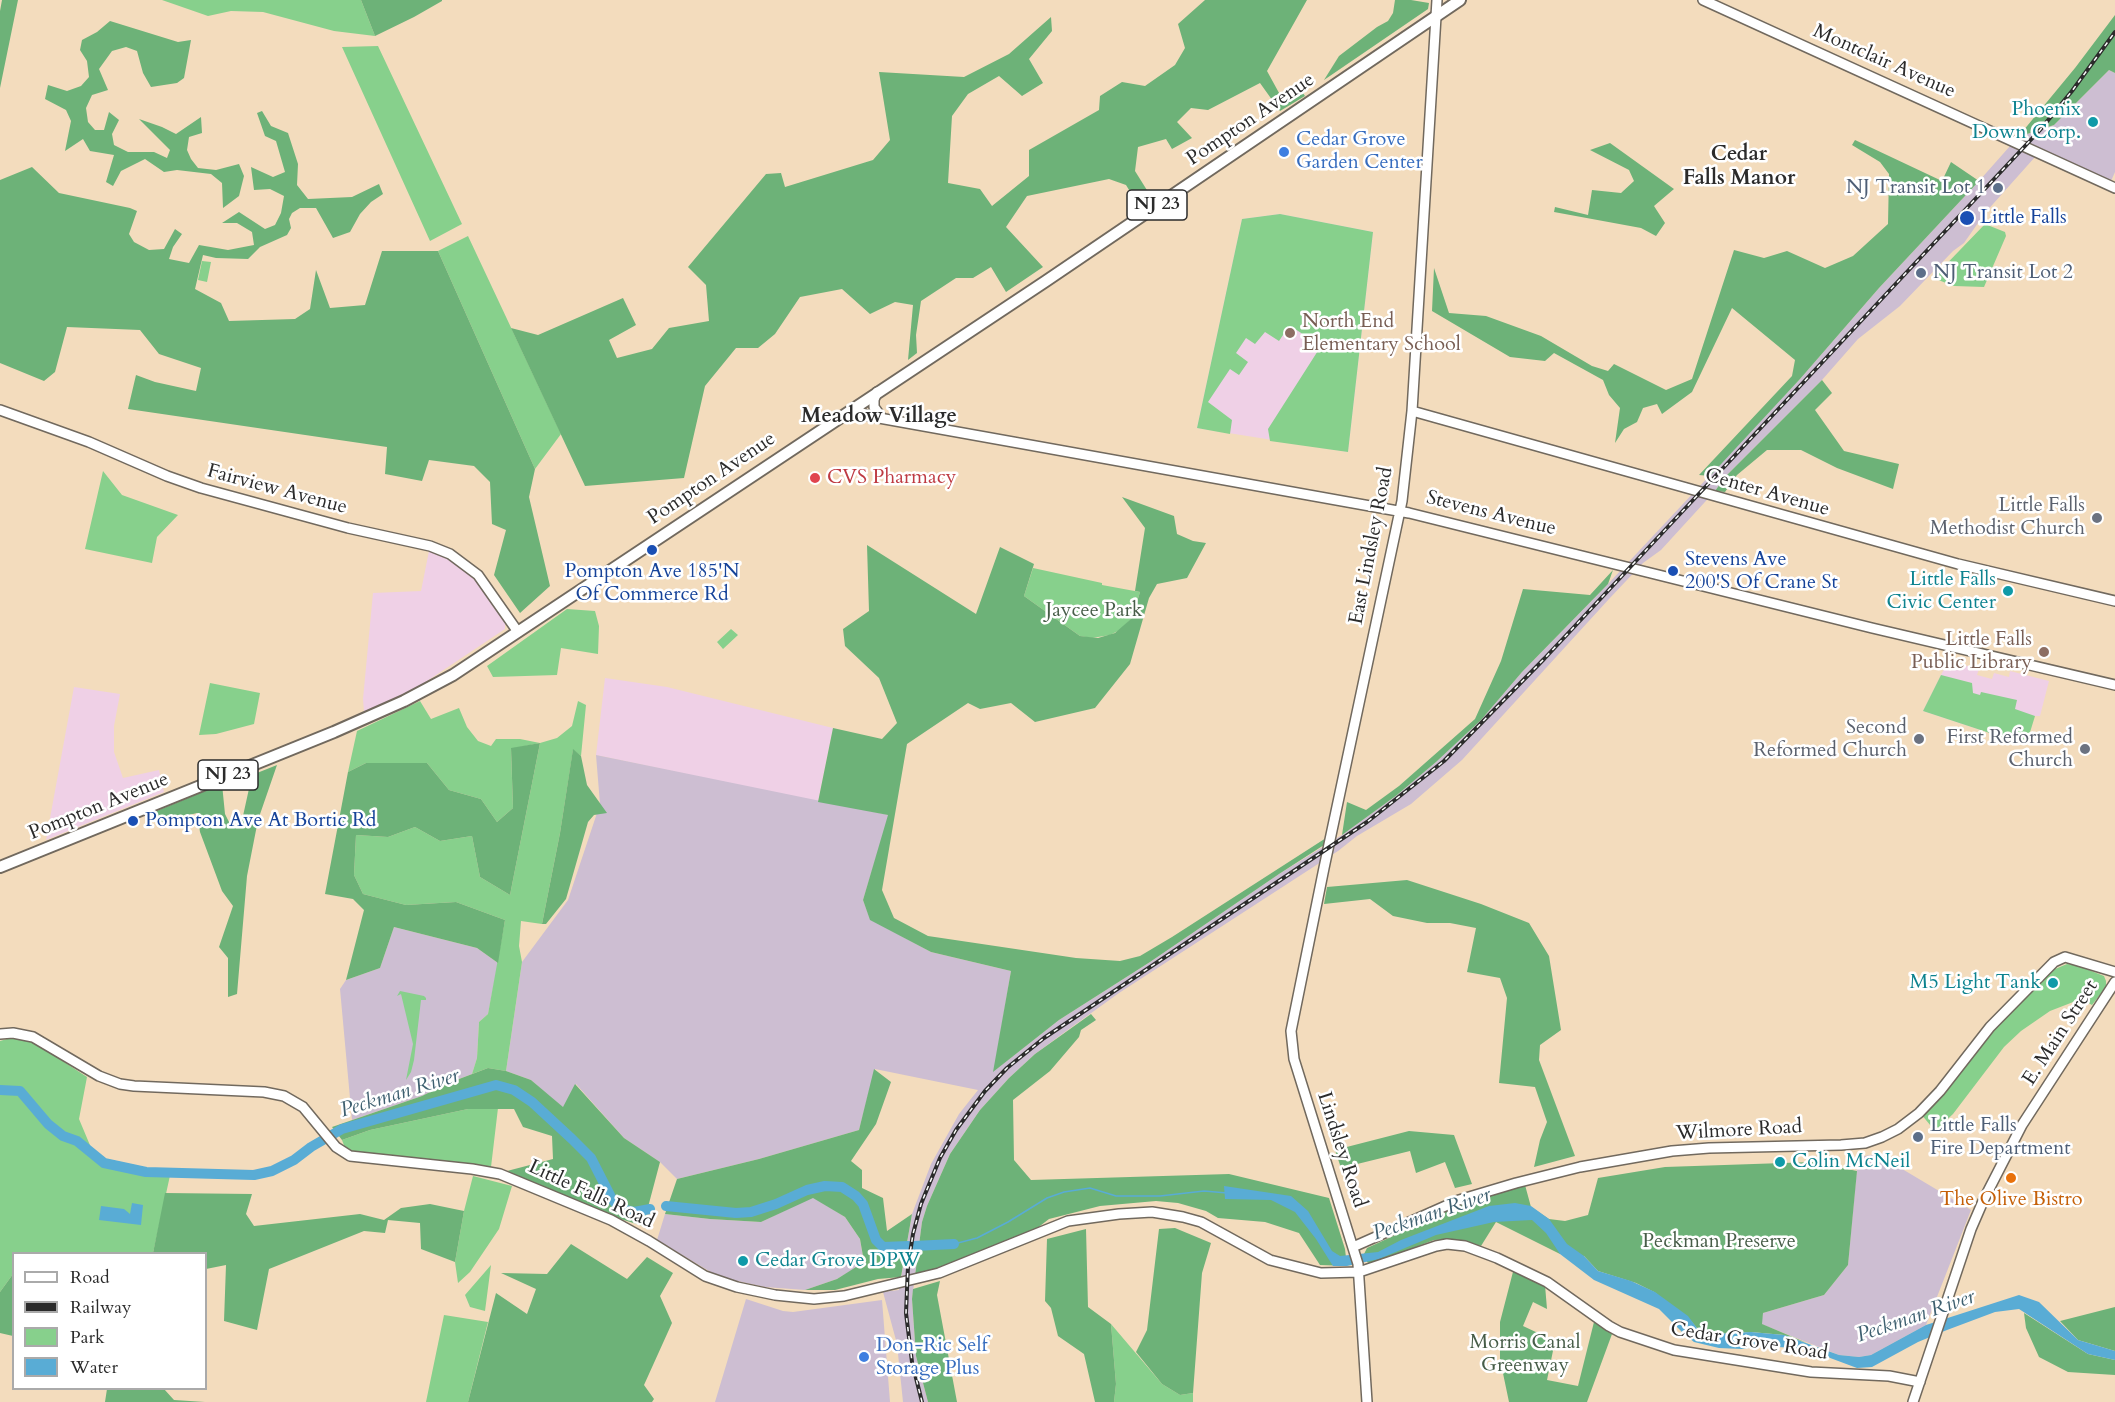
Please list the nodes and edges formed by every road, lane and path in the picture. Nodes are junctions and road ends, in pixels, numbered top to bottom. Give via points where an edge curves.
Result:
1 (1437, 0) edge
2 (1460, 0) edge
3 (1703, 0) edge
4 (1436, 16) junction
5 (2115, 188) edge
6 (877, 392) junction
7 (853, 408) junction
8 (0, 410) edge
9 (1412, 411) junction
10 (882, 418) junction
11 (1401, 511) junction
12 (2115, 602) edge
13 (518, 632) junction
14 (2115, 685) edge
15 (0, 867) edge
16 (2115, 972) edge
17 (2115, 982) edge
18 (0, 1035) edge
19 (1298, 1074) joint
20 (1215, 1230) joint
21 (1354, 1250) junction
22 (1359, 1270) junction
23 (1920, 1382) junction
24 (1367, 1402) edge
25 (1913, 1402) edge

1 - 4 street, East Lindsley Road
2 - 4 main road, Pompton Avenue / NJ 23
3 - 5 street, Montclair Avenue
4 - 6 main road, Pompton Avenue / NJ 23
4 - 9 street, East Lindsley Road
6 - 7 main road, Pompton Avenue / NJ 23
6 - 10 street via 874,407
7 - 10 street, Stevens Avenue
7 - 13 main road, Pompton Avenue / NJ 23
8 - 13 street, Fairview Avenue via 201,488 450,554 478,575
9 - 11 street, East Lindsley Road
9 - 12 street, Center Avenue via 1958,564
10 - 11 street, Stevens Avenue
11 - 14 street, Stevens Avenue
11 - 19 street, East Lindsley Road via 1292,1017 1291,1045
13 - 15 main road, Pompton Avenue / NJ 23 via 453,675 390,707
16 - 21 street, Wilmore Road via 2065,957 2050,965 1990,1027 1940,1091 1898,1129 1882,1137 1841,1145 1672,1151 1580,1167 1459,1200
17 - 23 street, E. Main Street via 2004,1156 1971,1228
18 - 20 street, Little Falls Road via 33,1037 120,1084 284,1095 303,1107 342,1152 358,1158 500,1174 611,1220 705,1276 789,1298 834,1297 920,1278 1068,1221 1152,1212 1183,1217
19 - 21 street, Lindsley Road
20 - 22 street, Cedar Grove Road via 1270,1260 1321,1273
21 - 22 street, Lindsley Road
22 - 23 street, Cedar Grove Road via 1424,1249 1456,1244 1547,1282 1620,1332 1674,1350 1811,1372 1889,1376
22 - 24 street, Lindsley Road
23 - 25 street, E. Main Street

